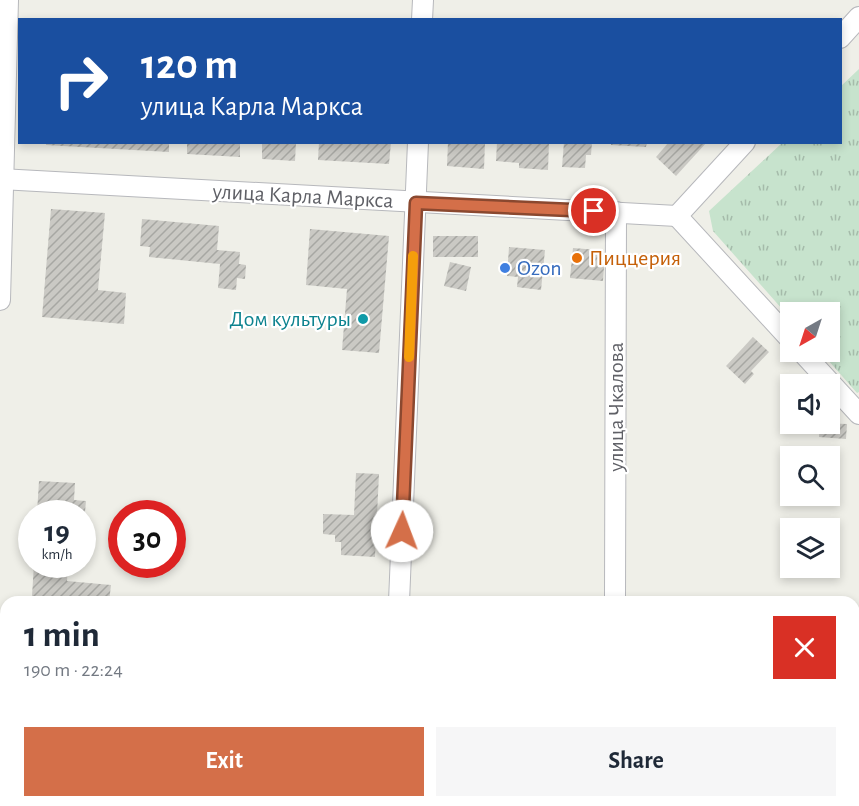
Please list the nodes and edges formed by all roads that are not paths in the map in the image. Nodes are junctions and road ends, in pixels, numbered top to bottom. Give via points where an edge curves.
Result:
1 (8, 0) edge
2 (423, 0) edge
3 (859, 17) edge
4 (422, 18) edge
5 (842, 36) edge
6 (418, 144) edge
7 (743, 144) edge
8 (2, 179) edge
9 (416, 203) junction
10 (616, 212) junction
11 (677, 216) junction
12 (0, 300) edge
13 (780, 328) edge
14 (811, 362) edge
15 (859, 414) edge
16 (399, 596) edge
17 (615, 596) edge

1 - 8 street
2 - 4 street
3 - 5 street
6 - 9 street
7 - 11 street
8 - 9 street, улица Карла Маркса
8 - 12 street
9 - 10 street, улица Карла Маркса
9 - 16 street
10 - 11 street, улица Карла Маркса
10 - 17 street, улица Чкалова
11 - 13 street
14 - 15 street

